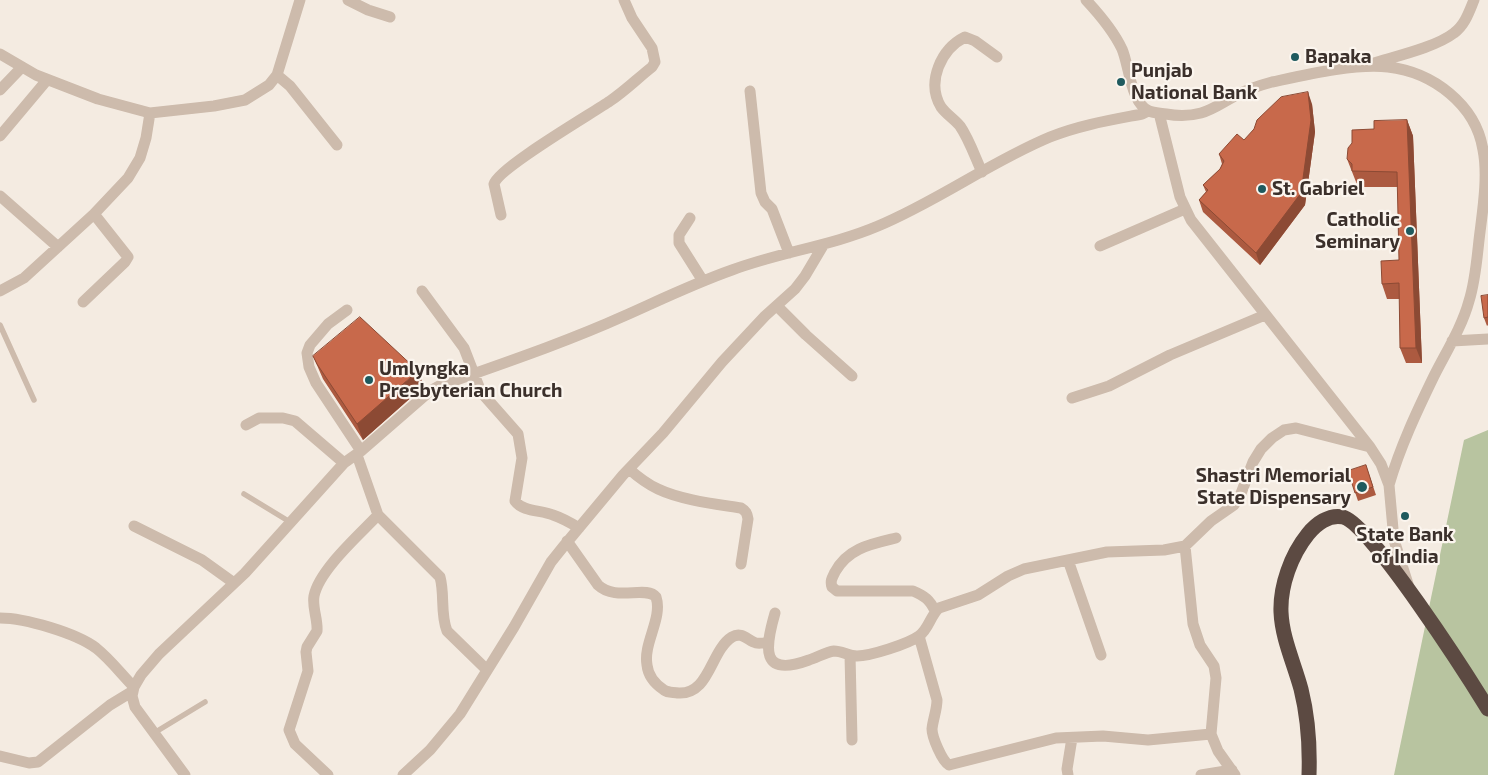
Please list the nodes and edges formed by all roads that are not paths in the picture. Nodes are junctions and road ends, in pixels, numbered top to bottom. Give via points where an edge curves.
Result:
1 (300, 0) edge
2 (348, 0) edge
3 (624, 0) edge
4 (1086, 0) edge
5 (1474, 0) edge
6 (390, 17) dead end
7 (0, 54) edge
8 (997, 57) dead end
9 (22, 67) junction
10 (1363, 67) junction
11 (277, 75) junction
12 (47, 80) junction
13 (0, 90) edge
14 (750, 91) dead end
15 (1153, 112) junction
16 (150, 113) junction
17 (0, 136) edge
18 (337, 145) dead end
19 (982, 172) junction
20 (0, 196) edge
21 (1184, 209) junction
22 (94, 214) junction
23 (502, 215) dead end
24 (690, 218) dead end
25 (824, 244) junction
26 (1100, 246) dead end
27 (58, 247) junction
28 (1488, 247) edge
29 (789, 253) junction
30 (1477, 253) junction
31 (702, 281) junction
32 (0, 291) edge
33 (422, 291) dead end
34 (83, 302) dead end
35 (777, 306) junction
36 (347, 310) dead end
37 (1265, 315) junction
38 (0, 326) edge
39 (1488, 339) edge
40 (1452, 341) junction
41 (475, 373) junction
42 (852, 376) dead end
43 (1072, 398) dead end
44 (34, 400) dead end
45 (246, 425) dead end
46 (1370, 447) junction
47 (359, 453) junction
48 (344, 463) junction
49 (629, 469) junction
50 (1389, 485) junction
51 (244, 494) dead end
52 (378, 515) junction
53 (290, 522) junction
54 (134, 526) dead end
55 (579, 528) junction
56 (896, 538) dead end
57 (567, 542) junction
58 (1185, 546) junction
59 (1068, 560) junction
60 (741, 564) dead end
61 (234, 584) junction
62 (1412, 595) junction
63 (935, 611) junction
64 (775, 613) dead end
65 (0, 618) edge
66 (919, 636) junction
67 (768, 642) junction
68 (850, 655) junction
69 (1102, 655) dead end
70 (488, 670) junction
71 (133, 689) junction
72 (205, 702) dead end
73 (1488, 709) edge
74 (154, 733) junction
75 (1211, 734) junction
76 (1072, 738) junction
77 (852, 740) dead end
78 (0, 756) edge
79 (1233, 772) edge
80 (185, 775) edge
81 (328, 775) edge
82 (403, 775) edge
83 (1068, 775) edge
84 (1201, 775) edge
85 (1309, 775) edge

1 - 11 street
2 - 6 street
3 - 23 street via 652,48 655,62 612,100 500,175 494,184
4 - 15 street via 1104,20 1122,50 1141,104
5 - 10 street via 1468,16 1454,33
7 - 9 street
8 - 19 street via 965,37 946,51 935,77 940,104 960,127
9 - 12 street
9 - 13 street
10 - 15 street via 1258,85 1200,114 1178,116
10 - 30 street via 1388,67 1427,78 1444,88 1469,114 1478,129 1484,151 1484,198
11 - 16 street via 269,85 245,100
11 - 18 street via 290,86
12 - 16 street via 98,99
12 - 17 street
14 - 29 street via 761,193 772,209
15 - 19 street via 1050,137
15 - 21 street
16 - 22 street via 140,158 128,178
19 - 25 street via 880,225
20 - 27 street
21 - 26 street
21 - 37 street
22 - 27 street
22 - 34 street via 128,257
24 - 31 street via 679,235 679,243
25 - 29 street
25 - 35 street via 805,276
27 - 32 street via 24,278
28 - 30 street
29 - 31 street via 762,259
30 - 40 street via 1469,302
31 - 41 street via 616,320
33 - 41 street via 464,348
35 - 42 street
35 - 49 street via 722,362
36 - 47 street via 316,336 307,353 316,383
37 - 43 street via 1170,355 1109,386
37 - 46 street
38 - 44 lane
39 - 40 street
40 - 50 street via 1414,418
41 - 47 street via 430,391
41 - 55 street via 481,392 512,426 520,442 522,458 515,501 524,509 553,515
45 - 48 street via 259,418 295,421
46 - 50 street
46 - 58 street via 1296,428 1284,430 1261,449 1234,505 1211,520
47 - 48 street
47 - 52 street
48 - 53 street
49 - 55 street
49 - 60 street via 660,490 744,510 748,519
50 - 62 street via 1394,540
51 - 53 lane
52 - 70 street via 440,577 447,631
52 - 81 street via 326,572 314,596 317,631 307,647 308,671 289,730 296,744
53 - 61 street
54 - 61 street via 202,560
55 - 57 street
56 - 63 street via 854,551 838,567 832,578 832,587 837,591 913,591 925,596
57 - 67 street via 604,590 618,594 650,593 656,597 657,611 646,664 651,677 667,692 682,693 702,682 720,650 733,636 746,637 756,643
57 - 70 street via 551,562
58 - 59 street via 1106,552
58 - 75 street via 1193,624 1200,645 1214,666 1216,678
59 - 63 street via 1015,572 978,595
59 - 69 street
61 - 71 street via 159,654
62 - 73 highway
62 - 85 highway via 1352,520 1334,516 1325,520 1298,549 1281,590 1281,612 1307,714
63 - 66 street
64 - 67 street
65 - 71 street via 48,627 87,642
66 - 68 street via 874,653
66 - 76 street via 937,700 932,732 946,764 952,766 1056,738
67 - 68 street via 767,650 772,660 784,666 833,651
68 - 77 street
70 - 82 street via 450,727
71 - 74 street via 135,706
71 - 78 street via 38,762
72 - 74 lane
74 - 80 street
75 - 76 street via 1148,740 1103,736
75 - 79 street
76 - 83 street
79 - 84 street

